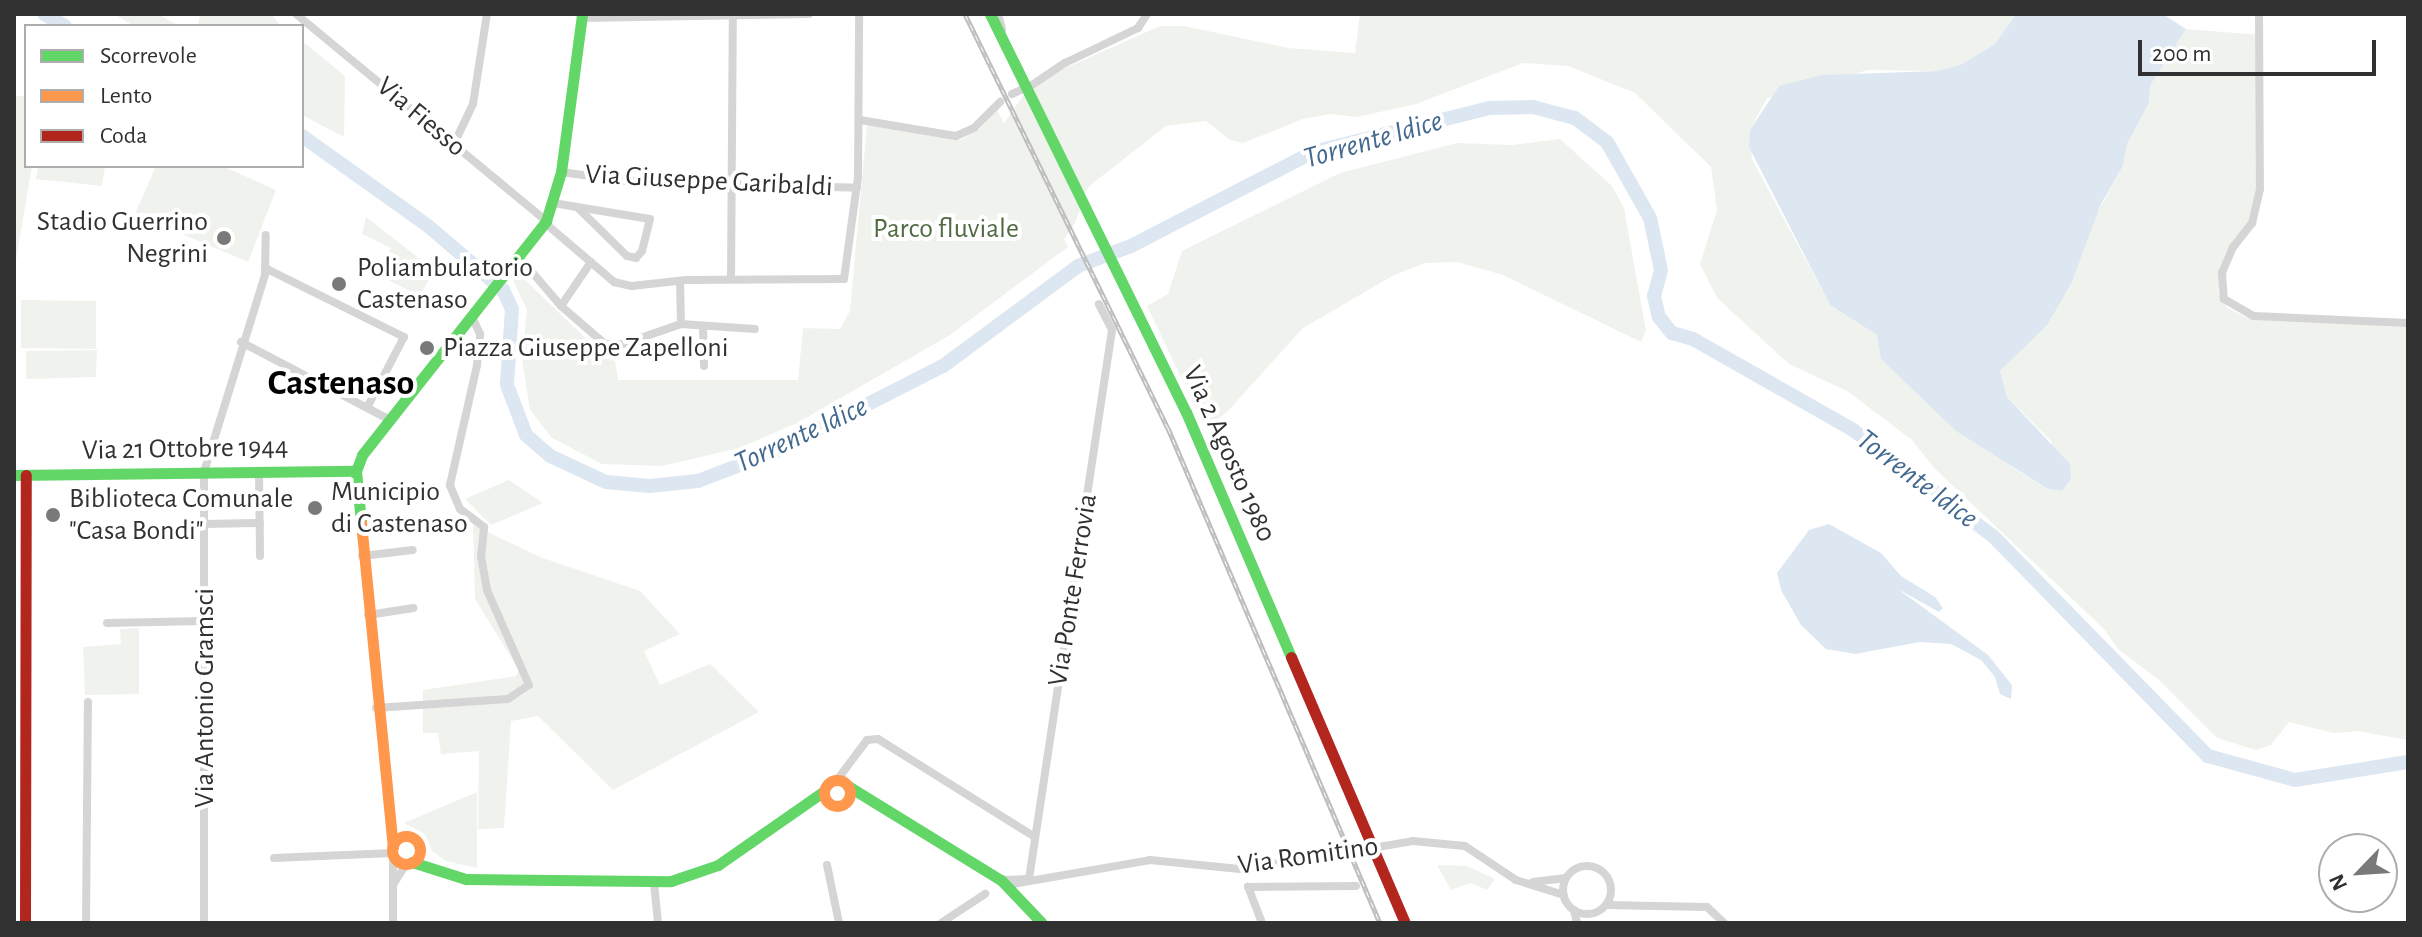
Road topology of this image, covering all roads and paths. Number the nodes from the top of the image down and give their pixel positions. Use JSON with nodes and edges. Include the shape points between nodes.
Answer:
{"nodes":[{"id":1,"x":296,"y":14,"type":"edge"},
{"id":2,"x":487,"y":14,"type":"edge"},
{"id":3,"x":809,"y":14,"type":"edge"},
{"id":4,"x":859,"y":14,"type":"edge"},
{"id":5,"x":990,"y":14,"type":"edge"},
{"id":6,"x":998,"y":14,"type":"edge"},
{"id":7,"x":1147,"y":14,"type":"edge"},
{"id":8,"x":2259,"y":14,"type":"edge"},
{"id":9,"x":733,"y":15,"type":"edge"},
{"id":10,"x":745,"y":15,"type":"edge"},
{"id":11,"x":582,"y":16,"type":"edge"},
{"id":12,"x":1009,"y":53,"type":"junction"},
{"id":13,"x":1032,"y":85,"type":"dead end"},
{"id":14,"x":1000,"y":102,"type":"dead end"},
{"id":15,"x":860,"y":120,"type":"junction"},
{"id":16,"x":454,"y":144,"type":"junction"},
{"id":17,"x":561,"y":172,"type":"junction"},
{"id":18,"x":732,"y":184,"type":"junction"},
{"id":19,"x":857,"y":188,"type":"junction"},
{"id":20,"x":553,"y":203,"type":"junction"},
{"id":21,"x":578,"y":208,"type":"junction"},
{"id":22,"x":545,"y":222,"type":"junction"},
{"id":23,"x":266,"y":235,"type":"dead end"},
{"id":24,"x":519,"y":259,"type":"junction"},
{"id":25,"x":591,"y":262,"type":"junction"},
{"id":26,"x":266,"y":272,"type":"junction"},
{"id":27,"x":731,"y":279,"type":"junction"},
{"id":28,"x":680,"y":281,"type":"junction"},
{"id":29,"x":1099,"y":304,"type":"dead end"},
{"id":30,"x":561,"y":306,"type":"junction"},
{"id":31,"x":469,"y":320,"type":"junction"},
{"id":32,"x":2408,"y":323,"type":"edge"},
{"id":33,"x":681,"y":324,"type":"junction"},
{"id":34,"x":703,"y":326,"type":"junction"},
{"id":35,"x":755,"y":329,"type":"dead end"},
{"id":36,"x":241,"y":342,"type":"junction"},
{"id":37,"x":704,"y":366,"type":"dead end"},
{"id":38,"x":368,"y":406,"type":"junction"},
{"id":39,"x":390,"y":420,"type":"junction"},
{"id":40,"x":356,"y":471,"type":"junction"},
{"id":41,"x":204,"y":472,"type":"junction"},
{"id":42,"x":259,"y":472,"type":"junction"},
{"id":43,"x":20,"y":475,"type":"edge"},
{"id":44,"x":260,"y":523,"type":"junction"},
{"id":45,"x":204,"y":524,"type":"junction"},
{"id":46,"x":413,"y":550,"type":"dead end"},
{"id":47,"x":260,"y":556,"type":"dead end"},
{"id":48,"x":361,"y":556,"type":"junction"},
{"id":49,"x":413,"y":608,"type":"dead end"},
{"id":50,"x":367,"y":615,"type":"junction"},
{"id":51,"x":205,"y":621,"type":"junction"},
{"id":52,"x":107,"y":623,"type":"dead end"},
{"id":53,"x":88,"y":702,"type":"dead end"},
{"id":54,"x":376,"y":708,"type":"junction"},
{"id":55,"x":842,"y":783,"type":"junction"},
{"id":56,"x":824,"y":791,"type":"junction"},
{"id":57,"x":386,"y":800,"type":"junction"},
{"id":58,"x":838,"y":804,"type":"junction"},
{"id":59,"x":884,"y":809,"type":"junction"},
{"id":60,"x":799,"y":812,"type":"junction"},
{"id":61,"x":1033,"y":836,"type":"junction"},
{"id":62,"x":411,"y":837,"type":"junction"},
{"id":63,"x":420,"y":846,"type":"junction"},
{"id":64,"x":393,"y":850,"type":"junction"},
{"id":65,"x":274,"y":858,"type":"dead end"},
{"id":66,"x":409,"y":863,"type":"junction"},
{"id":67,"x":827,"y":865,"type":"dead end"},
{"id":68,"x":450,"y":874,"type":"junction"},
{"id":69,"x":1566,"y":878,"type":"junction"},
{"id":70,"x":1029,"y":879,"type":"junction"},
{"id":71,"x":654,"y":883,"type":"junction"},
{"id":72,"x":1004,"y":883,"type":"junction"},
{"id":73,"x":1529,"y":883,"type":"junction"},
{"id":74,"x":1356,"y":886,"type":"dead end"},
{"id":75,"x":1611,"y":891,"type":"junction"},
{"id":76,"x":985,"y":894,"type":"dead end"},
{"id":77,"x":1564,"y":895,"type":"junction"},
{"id":78,"x":392,"y":896,"type":"junction"},
{"id":79,"x":1024,"y":902,"type":"junction"},
{"id":80,"x":1626,"y":903,"type":"junction"},
{"id":81,"x":1606,"y":905,"type":"junction"},
{"id":82,"x":1574,"y":910,"type":"junction"},
{"id":83,"x":1588,"y":914,"type":"junction"},
{"id":84,"x":25,"y":923,"type":"edge"},
{"id":85,"x":86,"y":923,"type":"edge"},
{"id":86,"x":204,"y":923,"type":"edge"},
{"id":87,"x":393,"y":923,"type":"edge"},
{"id":88,"x":658,"y":923,"type":"edge"},
{"id":89,"x":839,"y":923,"type":"edge"},
{"id":90,"x":941,"y":923,"type":"edge"},
{"id":91,"x":1042,"y":923,"type":"edge"},
{"id":92,"x":1262,"y":923,"type":"edge"},
{"id":93,"x":1405,"y":923,"type":"edge"},
{"id":94,"x":1579,"y":923,"type":"edge"},
{"id":95,"x":1724,"y":923,"type":"edge"}],
"edges":[{"from":1,"to":16,"type":"street","name":"Via Fiesso"},
{"from":2,"to":16,"type":"street","via":[[473,104]]},
{"from":3,"to":10,"type":"street"},
{"from":4,"to":15,"type":"street"},
{"from":5,"to":12,"type":"street","name":"Via 2 Agosto 1980"},
{"from":6,"to":12,"type":"street"},
{"from":7,"to":13,"type":"street","via":[[1138,28]]},
{"from":8,"to":32,"type":"street","via":[[2260,189],[2252,223],[2222,273],[2224,299],[2254,316]]},
{"from":9,"to":10,"type":"street"},
{"from":9,"to":11,"type":"street"},
{"from":9,"to":18,"type":"street"},
{"from":11,"to":17,"type":"street"},
{"from":12,"to":93,"type":"street","name":"Via 2 Agosto 1980","via":[[1203,449]]},
{"from":14,"to":15,"type":"street","via":[[974,128],[956,136]]},
{"from":15,"to":19,"type":"street"},
{"from":16,"to":22,"type":"street","name":"Via Fiesso"},
{"from":17,"to":18,"type":"street","name":"Via Giuseppe Garibaldi","via":[[626,181]]},
{"from":17,"to":20,"type":"street"},
{"from":18,"to":19,"type":"street","name":"Via Giuseppe Garibaldi"},
{"from":18,"to":27,"type":"street"},
{"from":19,"to":27,"type":"street","via":[[844,279]]},
{"from":20,"to":21,"type":"street"},
{"from":20,"to":22,"type":"street"},
{"from":21,"to":21,"type":"street","via":[[627,256],[636,258],[642,251],[650,219]]},
{"from":22,"to":24,"type":"street"},
{"from":22,"to":25,"type":"street","name":"Via Fiesso"},
{"from":23,"to":26,"type":"street","name":"Via Antonio Gramsci","via":[[261,245]]},
{"from":24,"to":30,"type":"street"},
{"from":24,"to":31,"type":"street"},
{"from":25,"to":28,"type":"street","name":"Via Fiesso","via":[[614,282],[632,286]]},
{"from":25,"to":30,"type":"street"},
{"from":26,"to":36,"type":"street","name":"Via Antonio Gramsci"},
{"from":26,"to":38,"type":"street","via":[[404,337]]},
{"from":27,"to":28,"type":"street"},
{"from":28,"to":33,"type":"street"},
{"from":29,"to":61,"type":"street","name":"Via Ponte Ferrovia","via":[[1112,330]]},
{"from":30,"to":33,"type":"street","via":[[598,340],[611,345]]},
{"from":31,"to":39,"type":"street"},
{"from":31,"to":54,"type":"street","via":[[480,334],[467,425],[451,468],[455,501],[484,527],[481,557],[487,590],[529,685],[508,699]]},
{"from":33,"to":34,"type":"street"},
{"from":34,"to":35,"type":"street"},
{"from":34,"to":37,"type":"street"},
{"from":36,"to":38,"type":"street"},
{"from":36,"to":41,"type":"street","name":"Via Antonio Gramsci"},
{"from":38,"to":39,"type":"street"},
{"from":39,"to":40,"type":"street"},
{"from":40,"to":42,"type":"street","name":"Via 21 Ottobre 1944"},
{"from":40,"to":48,"type":"street"},
{"from":41,"to":42,"type":"street","name":"Via 21 Ottobre 1944"},
{"from":41,"to":43,"type":"street","name":"Via 21 Ottobre 1944"},
{"from":41,"to":45,"type":"street","name":"Via Antonio Gramsci"},
{"from":42,"to":44,"type":"street"},
{"from":43,"to":84,"type":"street"},
{"from":44,"to":45,"type":"street"},
{"from":44,"to":47,"type":"street"},
{"from":45,"to":51,"type":"street","name":"Via Antonio Gramsci"},
{"from":46,"to":48,"type":"street"},
{"from":48,"to":50,"type":"street"},
{"from":49,"to":50,"type":"street"},
{"from":50,"to":54,"type":"street"},
{"from":51,"to":52,"type":"street"},
{"from":51,"to":86,"type":"street","name":"Via Antonio Gramsci"},
{"from":53,"to":85,"type":"street"},
{"from":54,"to":57,"type":"street"},
{"from":55,"to":56,"type":"street"},
{"from":55,"to":58,"type":"street"},
{"from":55,"to":59,"type":"street"},
{"from":55,"to":61,"type":"street","via":[[867,740],[878,739]]},
{"from":56,"to":58,"type":"street"},
{"from":56,"to":60,"type":"street"},
{"from":57,"to":62,"type":"street","via":[[397,824]]},
{"from":57,"to":64,"type":"street"},
{"from":58,"to":59,"type":"street"},
{"from":58,"to":60,"type":"street"},
{"from":59,"to":72,"type":"street"},
{"from":60,"to":71,"type":"street","via":[[718,865]]},
{"from":61,"to":70,"type":"street","name":"Via Ponte Ferrovia"},
{"from":62,"to":63,"type":"street"},
{"from":62,"to":64,"type":"street","via":[[399,838]]},
{"from":63,"to":66,"type":"street"},
{"from":63,"to":68,"type":"street"},
{"from":64,"to":65,"type":"street"},
{"from":64,"to":66,"type":"street"},
{"from":64,"to":78,"type":"street"},
{"from":66,"to":68,"type":"street"},
{"from":66,"to":78,"type":"street"},
{"from":67,"to":89,"type":"street"},
{"from":68,"to":71,"type":"street","via":[[466,879]]},
{"from":69,"to":73,"type":"street"},
{"from":69,"to":75,"type":"street","via":[[1583,866],[1596,868],[1607,877]]},
{"from":69,"to":77,"type":"street"},
{"from":70,"to":72,"type":"street","name":"Via Romitino"},
{"from":70,"to":73,"type":"street","name":"Via Romitino","bridge":true,"via":[[1150,860],[1240,869],[1413,841],[1465,846]]},
{"from":70,"to":79,"type":"street","via":[[1022,890]]},
{"from":71,"to":88,"type":"street"},
{"from":72,"to":79,"type":"street"},
{"from":73,"to":77,"type":"street","name":"Via Romitino"},
{"from":74,"to":92,"type":"street","name":"Via Romitino","via":[[1248,887]]},
{"from":75,"to":80,"type":"street"},
{"from":75,"to":81,"type":"street"},
{"from":76,"to":90,"type":"street"},
{"from":77,"to":82,"type":"street"},
{"from":78,"to":87,"type":"street"},
{"from":79,"to":91,"type":"street"},
{"from":80,"to":81,"type":"street"},
{"from":80,"to":95,"type":"street","via":[[1707,907]]},
{"from":81,"to":83,"type":"street"},
{"from":82,"to":83,"type":"street"},
{"from":82,"to":94,"type":"street"},
{"from":83,"to":94,"type":"street"}]}
